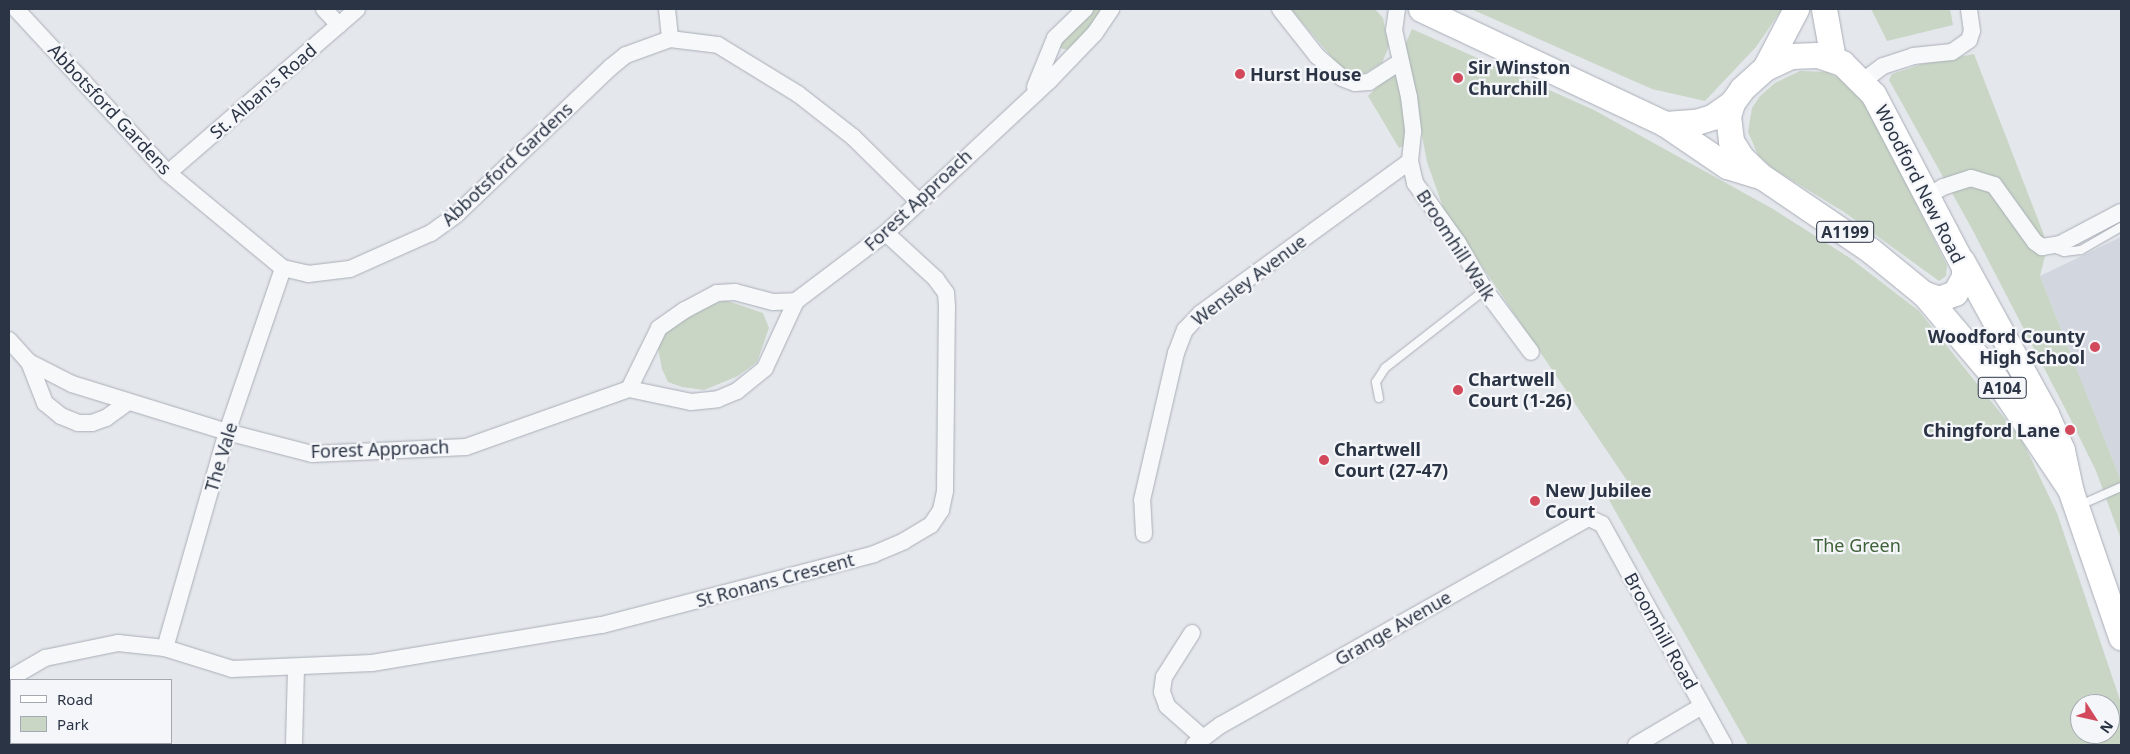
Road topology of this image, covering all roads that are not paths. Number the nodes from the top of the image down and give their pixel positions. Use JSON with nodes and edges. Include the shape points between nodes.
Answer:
{"nodes":[{"id":1,"x":16,"y":9,"type":"edge"},
{"id":2,"x":324,"y":9,"type":"edge"},
{"id":3,"x":357,"y":9,"type":"edge"},
{"id":4,"x":667,"y":9,"type":"edge"},
{"id":5,"x":1084,"y":9,"type":"edge"},
{"id":6,"x":1111,"y":9,"type":"edge"},
{"id":7,"x":1280,"y":9,"type":"edge"},
{"id":8,"x":1397,"y":9,"type":"edge"},
{"id":9,"x":1421,"y":9,"type":"edge"},
{"id":10,"x":1796,"y":9,"type":"edge"},
{"id":11,"x":1824,"y":9,"type":"edge"},
{"id":12,"x":1969,"y":9,"type":"edge"},
{"id":13,"x":339,"y":25,"type":"junction"},
{"id":14,"x":670,"y":40,"type":"junction"},
{"id":15,"x":1833,"y":59,"type":"junction"},
{"id":16,"x":1400,"y":62,"type":"junction"},
{"id":17,"x":1764,"y":68,"type":"junction"},
{"id":18,"x":1863,"y":81,"type":"junction"},
{"id":19,"x":1033,"y":92,"type":"junction"},
{"id":20,"x":1732,"y":103,"type":"junction"},
{"id":21,"x":1665,"y":124,"type":"junction"},
{"id":22,"x":1410,"y":161,"type":"junction"},
{"id":23,"x":168,"y":173,"type":"junction"},
{"id":24,"x":1760,"y":176,"type":"junction"},
{"id":25,"x":1928,"y":196,"type":"junction"},
{"id":26,"x":919,"y":202,"type":"junction"},
{"id":27,"x":2121,"y":212,"type":"edge"},
{"id":28,"x":2121,"y":227,"type":"edge"},
{"id":29,"x":886,"y":233,"type":"junction"},
{"id":30,"x":2049,"y":246,"type":"junction"},
{"id":31,"x":1961,"y":259,"type":"junction"},
{"id":32,"x":283,"y":268,"type":"junction"},
{"id":33,"x":1485,"y":290,"type":"junction"},
{"id":34,"x":1924,"y":294,"type":"junction"},
{"id":35,"x":796,"y":301,"type":"junction"},
{"id":36,"x":9,"y":340,"type":"edge"},
{"id":37,"x":1531,"y":352,"type":"dead end"},
{"id":38,"x":29,"y":362,"type":"junction"},
{"id":39,"x":629,"y":389,"type":"junction"},
{"id":40,"x":1379,"y":398,"type":"dead end"},
{"id":41,"x":127,"y":403,"type":"junction"},
{"id":42,"x":227,"y":432,"type":"junction"},
{"id":43,"x":2121,"y":487,"type":"edge"},
{"id":44,"x":2073,"y":498,"type":"junction"},
{"id":45,"x":1595,"y":520,"type":"joint"},
{"id":46,"x":1144,"y":534,"type":"dead end"},
{"id":47,"x":1192,"y":633,"type":"dead end"},
{"id":48,"x":2121,"y":637,"type":"edge"},
{"id":49,"x":165,"y":648,"type":"junction"},
{"id":50,"x":296,"y":667,"type":"junction"},
{"id":51,"x":9,"y":679,"type":"edge"},
{"id":52,"x":1702,"y":706,"type":"junction"},
{"id":53,"x":1198,"y":741,"type":"edge"},
{"id":54,"x":294,"y":745,"type":"edge"},
{"id":55,"x":1636,"y":745,"type":"edge"},
{"id":56,"x":1724,"y":745,"type":"edge"}],
"edges":[{"from":1,"to":23,"type":"street","name":"Abbotsford Gardens"},
{"from":2,"to":13,"type":"street"},
{"from":3,"to":13,"type":"street","name":"St. Alban's Road"},
{"from":4,"to":14,"type":"street"},
{"from":5,"to":19,"type":"street","name":"Forest Approach","via":[[1055,38]]},
{"from":6,"to":19,"type":"street","name":"Forest Approach","via":[[1095,33]]},
{"from":7,"to":16,"type":"street","via":[[1317,56],[1354,84],[1369,82]]},
{"from":8,"to":16,"type":"street","name":"Broomhill Walk","via":[[1394,30]]},
{"from":9,"to":21,"type":"main road","number":"A1199"},
{"from":10,"to":17,"type":"main road","name":"Woodford New Road","number":"A104"},
{"from":11,"to":15,"type":"main road"},
{"from":12,"to":18,"type":"street","via":[[1972,31],[1969,40],[1952,52],[1913,56],[1883,66]]},
{"from":13,"to":23,"type":"street","name":"St. Alban's Road"},
{"from":14,"to":26,"type":"street","name":"Abbotsford Gardens","via":[[718,46],[798,94],[853,137]]},
{"from":14,"to":32,"type":"street","name":"Abbotsford Gardens","via":[[626,55],[611,67],[457,214],[431,234],[350,269],[308,274]]},
{"from":15,"to":17,"type":"main road","name":"Woodford New Road","number":"A104","via":[[1804,54]]},
{"from":15,"to":18,"type":"main road","name":"Woodford New Road","number":"A104"},
{"from":16,"to":22,"type":"street","name":"Broomhill Walk","via":[[1413,132]]},
{"from":17,"to":20,"type":"main road","name":"Woodford New Road","number":"A104"},
{"from":18,"to":25,"type":"main road","name":"Woodford New Road","number":"A104","via":[[1882,108]]},
{"from":19,"to":26,"type":"street","name":"Forest Approach"},
{"from":20,"to":21,"type":"main road","number":"A1199","via":[[1712,117],[1696,122]]},
{"from":20,"to":24,"type":"main road","via":[[1728,116],[1731,141],[1750,168]]},
{"from":21,"to":24,"type":"main road","number":"A1199","via":[[1728,166]]},
{"from":22,"to":33,"type":"street","name":"Broomhill Walk","via":[[1416,183],[1458,243]]},
{"from":22,"to":46,"type":"street","name":"Wensley Avenue","via":[[1201,313],[1185,330],[1176,353],[1142,500]]},
{"from":23,"to":32,"type":"street","name":"Abbotsford Gardens"},
{"from":24,"to":34,"type":"main road","number":"A1199","via":[[1870,250]]},
{"from":25,"to":30,"type":"street","via":[[1943,187],[1971,178],[1994,185],[2034,242],[2042,248]]},
{"from":25,"to":31,"type":"main road","name":"Woodford New Road","number":"A104"},
{"from":26,"to":29,"type":"street","name":"Forest Approach"},
{"from":27,"to":30,"type":"street","via":[[2060,244]]},
{"from":28,"to":30,"type":"lane","via":[[2081,250],[2064,252]]},
{"from":29,"to":35,"type":"street","name":"Forest Approach"},
{"from":29,"to":50,"type":"street","name":"St Ronans Crescent","via":[[936,279],[946,293],[945,491],[941,510],[931,525],[874,554],[602,625],[372,664]]},
{"from":31,"to":34,"type":"main road","name":"Woodford New Road","number":"A104","via":[[1964,277],[1955,293],[1939,299]]},
{"from":31,"to":44,"type":"main road","number":"A104","via":[[2046,414],[2062,450]]},
{"from":32,"to":42,"type":"street","name":"The Vale"},
{"from":33,"to":37,"type":"street","name":"Broomhill Walk"},
{"from":33,"to":40,"type":"lane","via":[[1385,368],[1376,382]]},
{"from":34,"to":44,"type":"main road","number":"A104","via":[[1996,379]]},
{"from":35,"to":39,"type":"street","via":[[773,302],[735,292],[717,293],[659,328]]},
{"from":35,"to":39,"type":"street","name":"Forest Approach","via":[[768,363],[737,391],[718,399],[691,402]]},
{"from":36,"to":38,"type":"street","name":"Forest Approach"},
{"from":38,"to":41,"type":"street","name":"Forest Approach","via":[[72,384]]},
{"from":38,"to":41,"type":"street","name":"Forest Approach","via":[[45,403],[69,419],[92,423],[106,418]]},
{"from":39,"to":42,"type":"street","name":"Forest Approach","via":[[466,447],[312,454]]},
{"from":41,"to":42,"type":"street","name":"Forest Approach"},
{"from":42,"to":49,"type":"street","name":"The Vale"},
{"from":43,"to":44,"type":"lane"},
{"from":44,"to":48,"type":"main road","number":"A104"},
{"from":45,"to":52,"type":"street","name":"Broomhill Road","via":[[1602,524]]},
{"from":45,"to":53,"type":"street","name":"Grange Avenue","via":[[1585,519]]},
{"from":47,"to":53,"type":"street","via":[[1164,677],[1162,692],[1167,706]]},
{"from":49,"to":50,"type":"street","name":"St Ronans Crescent","via":[[232,669]]},
{"from":49,"to":51,"type":"street","name":"St Ronans Crescent","via":[[118,643],[73,650],[45,658]]},
{"from":50,"to":54,"type":"street"},
{"from":52,"to":55,"type":"street"},
{"from":52,"to":56,"type":"street","name":"Broomhill Road"}]}
